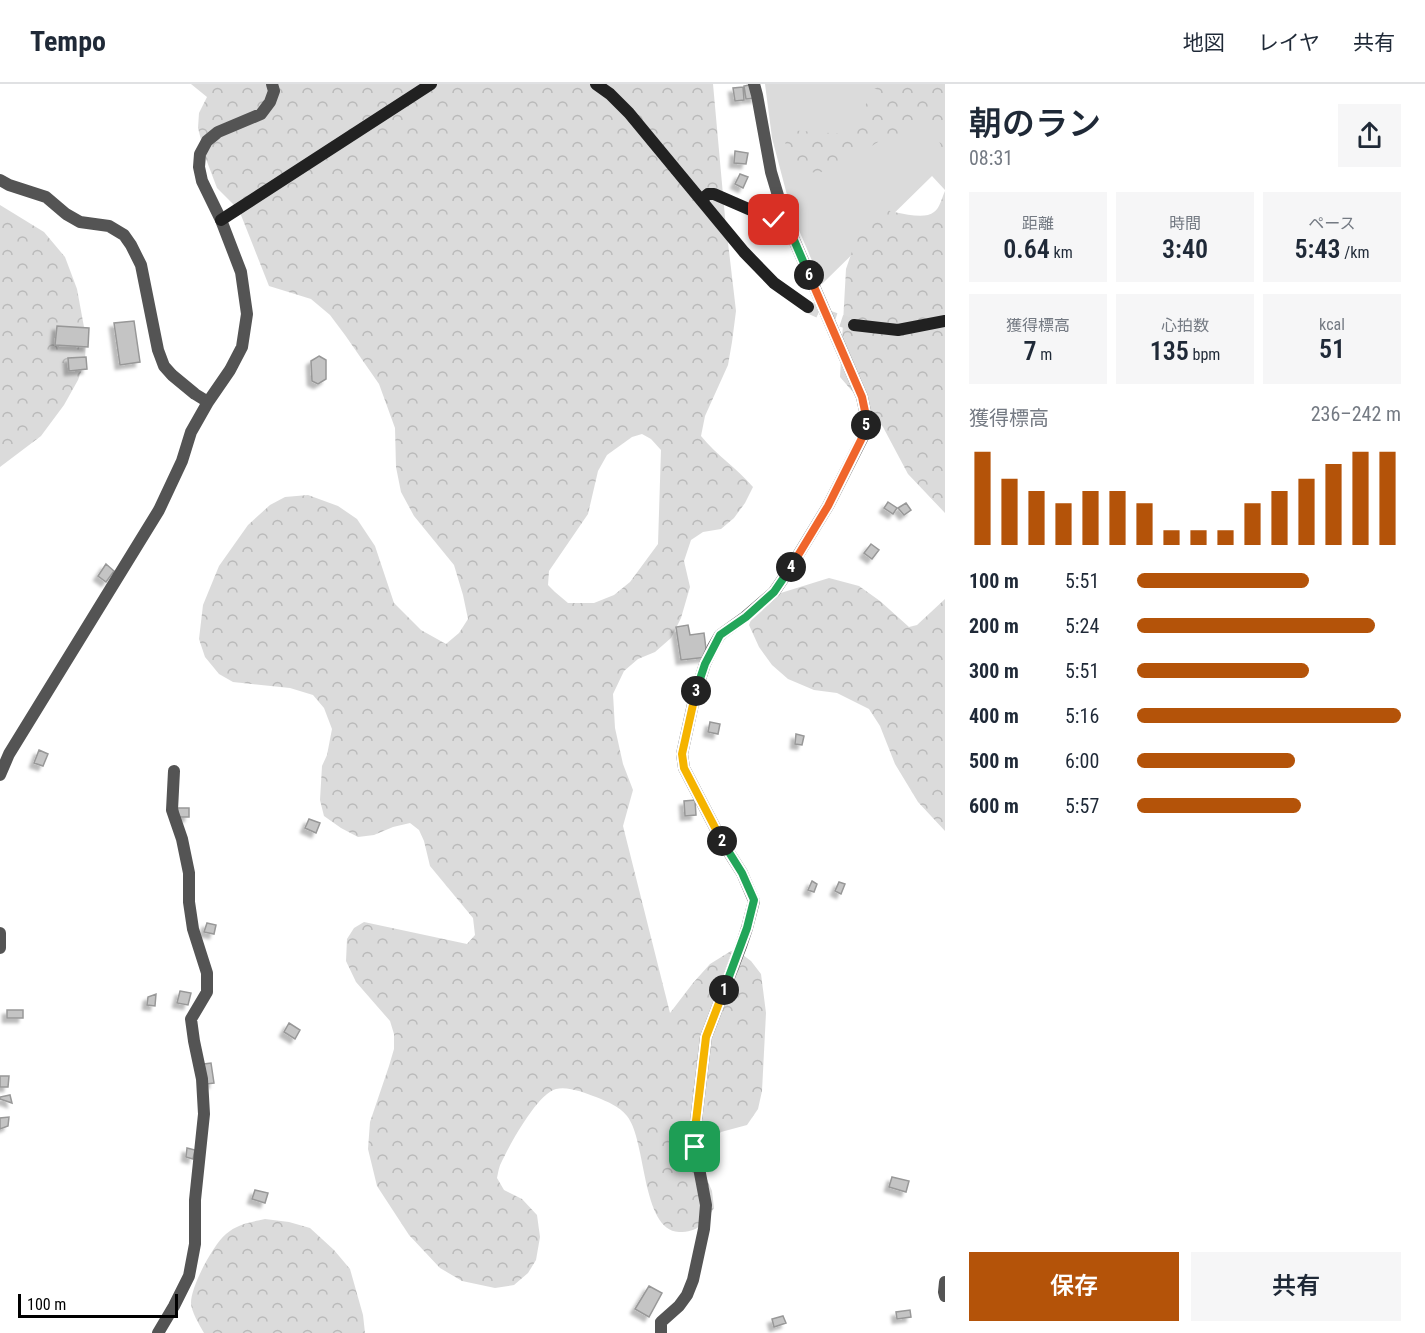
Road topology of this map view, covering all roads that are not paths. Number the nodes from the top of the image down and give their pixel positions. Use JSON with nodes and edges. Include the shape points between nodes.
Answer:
{"nodes":[{"id":1,"x":272,"y":84,"type":"edge"},
{"id":2,"x":431,"y":84,"type":"edge"},
{"id":3,"x":597,"y":84,"type":"edge"},
{"id":4,"x":754,"y":84,"type":"edge"},
{"id":5,"x":0,"y":180,"type":"edge"},
{"id":6,"x":701,"y":200,"type":"junction"},
{"id":7,"x":785,"y":219,"type":"junction"},
{"id":8,"x":221,"y":220,"type":"junction"},
{"id":9,"x":808,"y":307,"type":"tunnel mouth"},
{"id":10,"x":945,"y":321,"type":"edge"},
{"id":11,"x":854,"y":325,"type":"tunnel mouth"},
{"id":12,"x":208,"y":402,"type":"junction"},
{"id":13,"x":174,"y":771,"type":"dead end"},
{"id":14,"x":0,"y":775,"type":"edge"},
{"id":15,"x":0,"y":933,"type":"edge"},
{"id":16,"x":0,"y":948,"type":"edge"},
{"id":17,"x":945,"y":1282,"type":"edge"},
{"id":18,"x":945,"y":1296,"type":"edge"},
{"id":19,"x":158,"y":1333,"type":"edge"},
{"id":20,"x":661,"y":1333,"type":"edge"}],
"edges":[{"from":1,"to":8,"type":"street","via":[[270,102],[261,114],[218,132],[200,154],[202,181]]},
{"from":2,"to":8,"type":"street"},
{"from":3,"to":6,"type":"street","via":[[629,112]]},
{"from":4,"to":7,"type":"street","via":[[771,172]]},
{"from":5,"to":12,"type":"street","via":[[46,197],[80,222],[109,226],[124,235],[141,265],[164,366]]},
{"from":6,"to":7,"type":"street","via":[[714,194],[774,220]]},
{"from":6,"to":9,"type":"street","via":[[774,283]]},
{"from":7,"to":20,"type":"street","via":[[862,397],[866,430],[828,506],[774,592],[720,635],[705,664],[685,736],[684,768],[754,900],[706,1037],[695,1147],[706,1205],[704,1229],[687,1295],[661,1322]]},
{"from":8,"to":12,"type":"street","via":[[241,272],[247,314],[242,347]]},
{"from":10,"to":11,"type":"street","via":[[898,330]]},
{"from":12,"to":14,"type":"street","via":[[191,432],[159,510],[9,754]]},
{"from":13,"to":19,"type":"street","via":[[172,810],[182,839],[194,929],[207,973],[207,992],[191,1019],[204,1114],[195,1200],[195,1244],[189,1276]]},
{"from":15,"to":16,"type":"street"},
{"from":17,"to":18,"type":"street"}]}
